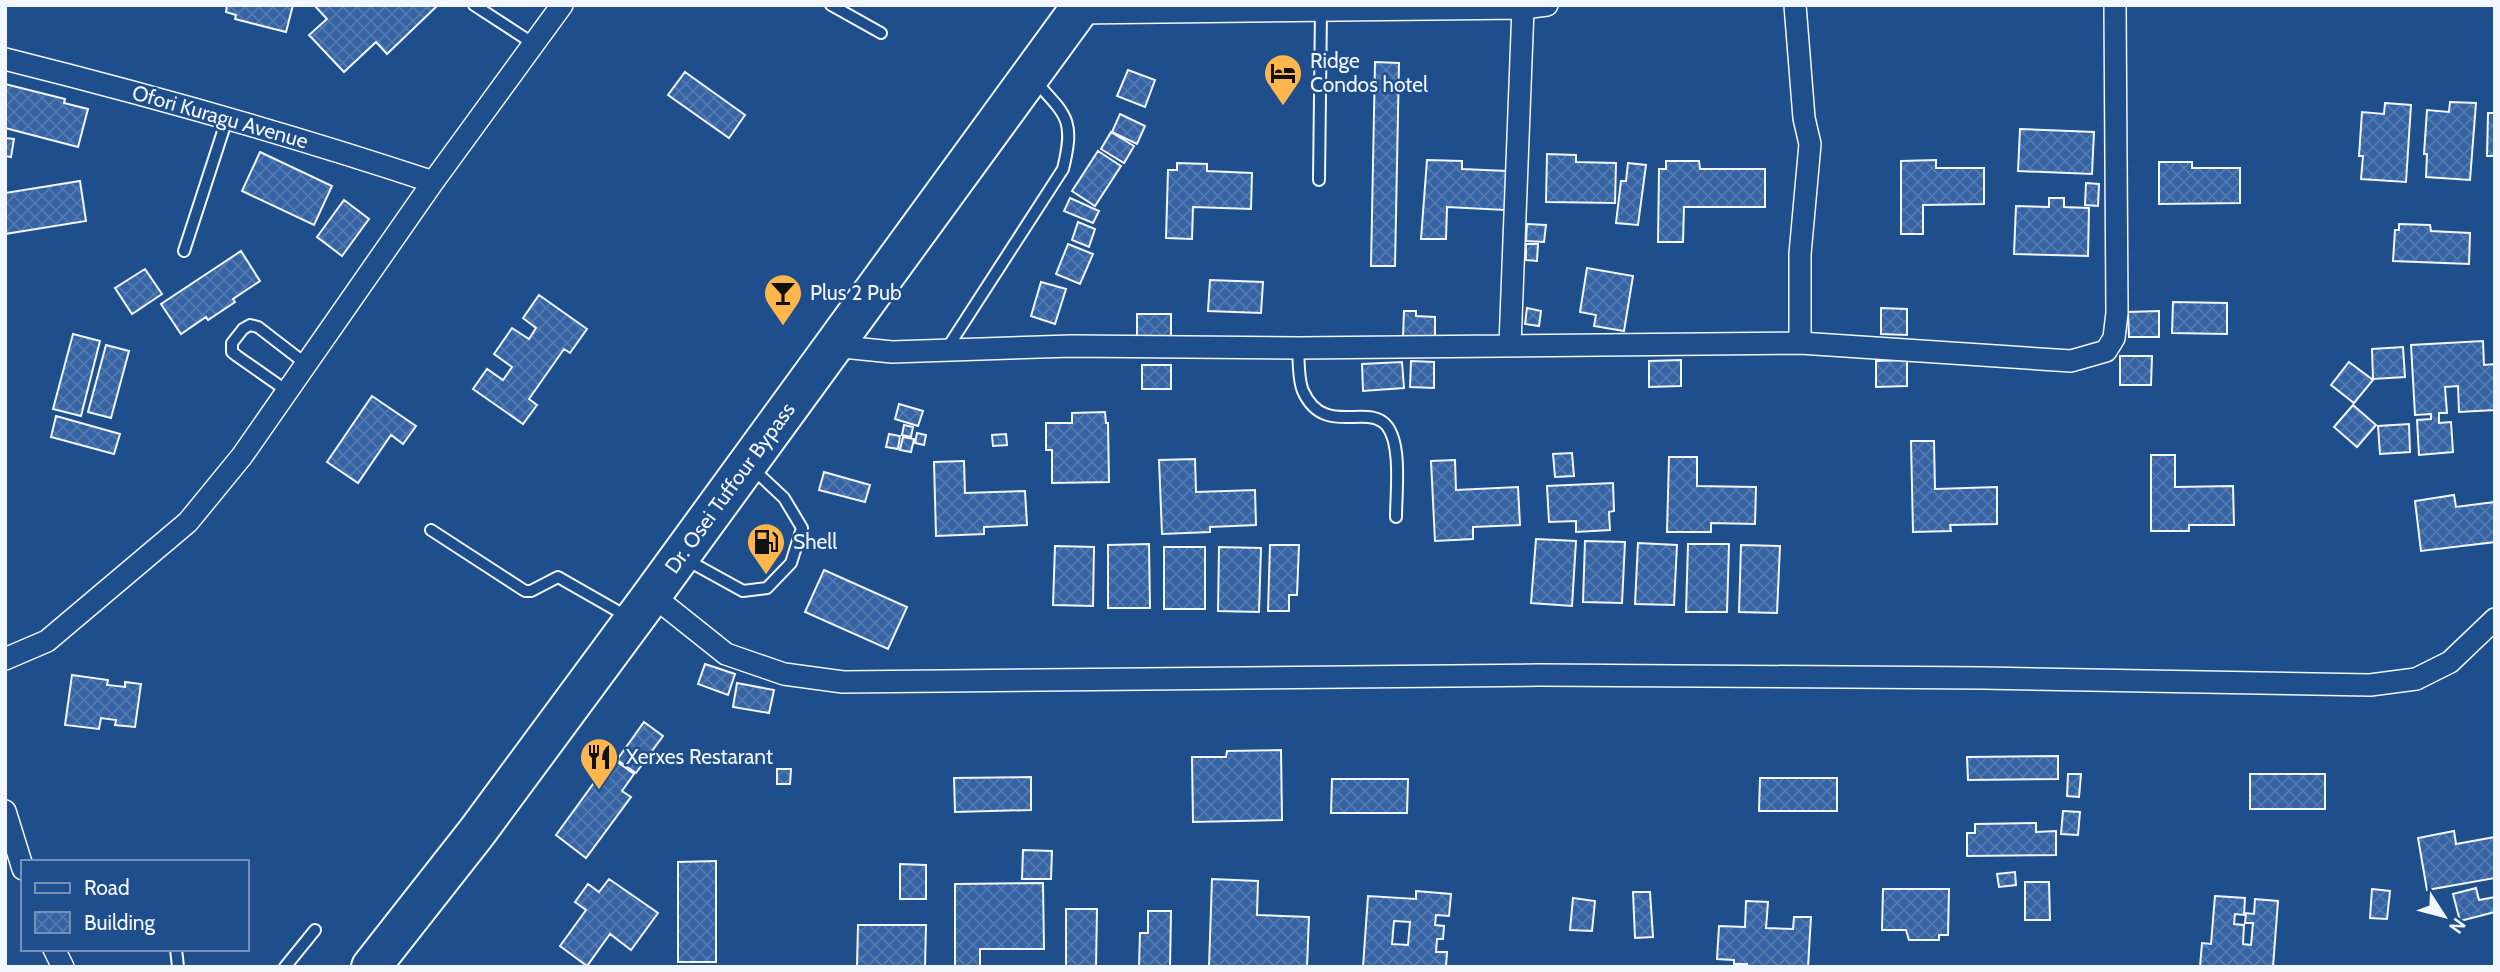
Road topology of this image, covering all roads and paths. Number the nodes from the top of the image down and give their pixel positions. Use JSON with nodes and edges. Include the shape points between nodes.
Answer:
{"nodes":[{"id":1,"x":474,"y":5,"type":"edge"},
{"id":2,"x":562,"y":5,"type":"edge"},
{"id":3,"x":831,"y":5,"type":"edge"},
{"id":4,"x":1547,"y":5,"type":"edge"},
{"id":5,"x":1795,"y":5,"type":"edge"},
{"id":6,"x":2115,"y":5,"type":"edge"},
{"id":7,"x":1523,"y":8,"type":"junction"},
{"id":8,"x":1079,"y":9,"type":"edge"},
{"id":9,"x":1321,"y":10,"type":"junction"},
{"id":10,"x":881,"y":33,"type":"dead end"},
{"id":11,"x":534,"y":44,"type":"junction"},
{"id":12,"x":5,"y":59,"type":"edge"},
{"id":13,"x":1030,"y":76,"type":"junction"},
{"id":14,"x":227,"y":119,"type":"junction"},
{"id":15,"x":1320,"y":180,"type":"dead end"},
{"id":16,"x":433,"y":182,"type":"junction"},
{"id":17,"x":184,"y":251,"type":"dead end"},
{"id":18,"x":1800,"y":343,"type":"junction"},
{"id":19,"x":1510,"y":345,"type":"junction"},
{"id":20,"x":833,"y":346,"type":"junction"},
{"id":21,"x":1298,"y":348,"type":"junction"},
{"id":22,"x":946,"y":350,"type":"junction"},
{"id":23,"x":306,"y":364,"type":"junction"},
{"id":24,"x":288,"y":391,"type":"junction"},
{"id":25,"x":748,"y":464,"type":"junction"},
{"id":26,"x":1396,"y":517,"type":"dead end"},
{"id":27,"x":431,"y":530,"type":"dead end"},
{"id":28,"x":680,"y":556,"type":"junction"},
{"id":29,"x":643,"y":608,"type":"junction"},
{"id":30,"x":2495,"y":620,"type":"edge"},
{"id":31,"x":5,"y":659,"type":"edge"},
{"id":32,"x":5,"y":811,"type":"edge"},
{"id":33,"x":21,"y":863,"type":"edge"},
{"id":34,"x":315,"y":930,"type":"dead end"},
{"id":35,"x":55,"y":951,"type":"edge"},
{"id":36,"x":63,"y":967,"type":"edge"},
{"id":37,"x":285,"y":967,"type":"edge"},
{"id":38,"x":371,"y":967,"type":"edge"}],
"edges":[{"from":1,"to":11,"type":"lane"},
{"from":2,"to":11,"type":"street"},
{"from":3,"to":10,"type":"lane"},
{"from":4,"to":7,"type":"street"},
{"from":5,"to":18,"type":"street","via":[[1810,144],[1800,254]]},
{"from":6,"to":18,"type":"street","via":[[2117,313],[2114,338],[2106,351],[2071,361]]},
{"from":7,"to":9,"type":"street"},
{"from":7,"to":19,"type":"street"},
{"from":8,"to":9,"type":"street"},
{"from":8,"to":13,"type":"highway","name":"Dr. Osei Tuffour Bypass"},
{"from":9,"to":15,"type":"lane"},
{"from":11,"to":16,"type":"street"},
{"from":12,"to":14,"type":"street","name":"Ofori Kuragu Avenue"},
{"from":13,"to":20,"type":"highway","name":"Dr. Osei Tuffour Bypass"},
{"from":13,"to":22,"type":"lane","via":[[1064,112],[1070,140],[1063,169]]},
{"from":14,"to":16,"type":"street","name":"Ofori Kuragu Avenue"},
{"from":14,"to":17,"type":"lane"},
{"from":16,"to":23,"type":"street"},
{"from":18,"to":19,"type":"street"},
{"from":19,"to":21,"type":"street"},
{"from":20,"to":22,"type":"street","via":[[891,352]]},
{"from":20,"to":25,"type":"highway","name":"Dr. Osei Tuffour Bypass"},
{"from":21,"to":22,"type":"street"},
{"from":21,"to":26,"type":"lane","via":[[1302,389],[1314,409],[1337,419],[1370,417],[1386,425],[1396,444]]},
{"from":23,"to":24,"type":"street"},
{"from":23,"to":24,"type":"lane","via":[[258,327],[243,329],[232,343],[232,352]]},
{"from":24,"to":31,"type":"street","via":[[188,522],[47,641]]},
{"from":25,"to":28,"type":"highway","name":"Dr. Osei Tuffour Bypass"},
{"from":25,"to":28,"type":"lane","via":[[784,498],[802,528],[790,563],[766,588],[743,591]]},
{"from":27,"to":29,"type":"lane","via":[[524,591],[558,577]]},
{"from":28,"to":29,"type":"highway","name":"Dr. Osei Tuffour Bypass"},
{"from":29,"to":30,"type":"street","via":[[726,654],[784,674],[843,682],[1553,675],[2370,685],[2416,679],[2450,662]]},
{"from":29,"to":38,"type":"highway","name":"Dr. Osei Tuffour Bypass"},
{"from":32,"to":33,"type":"street"},
{"from":34,"to":37,"type":"lane"},
{"from":35,"to":36,"type":"street"}]}
